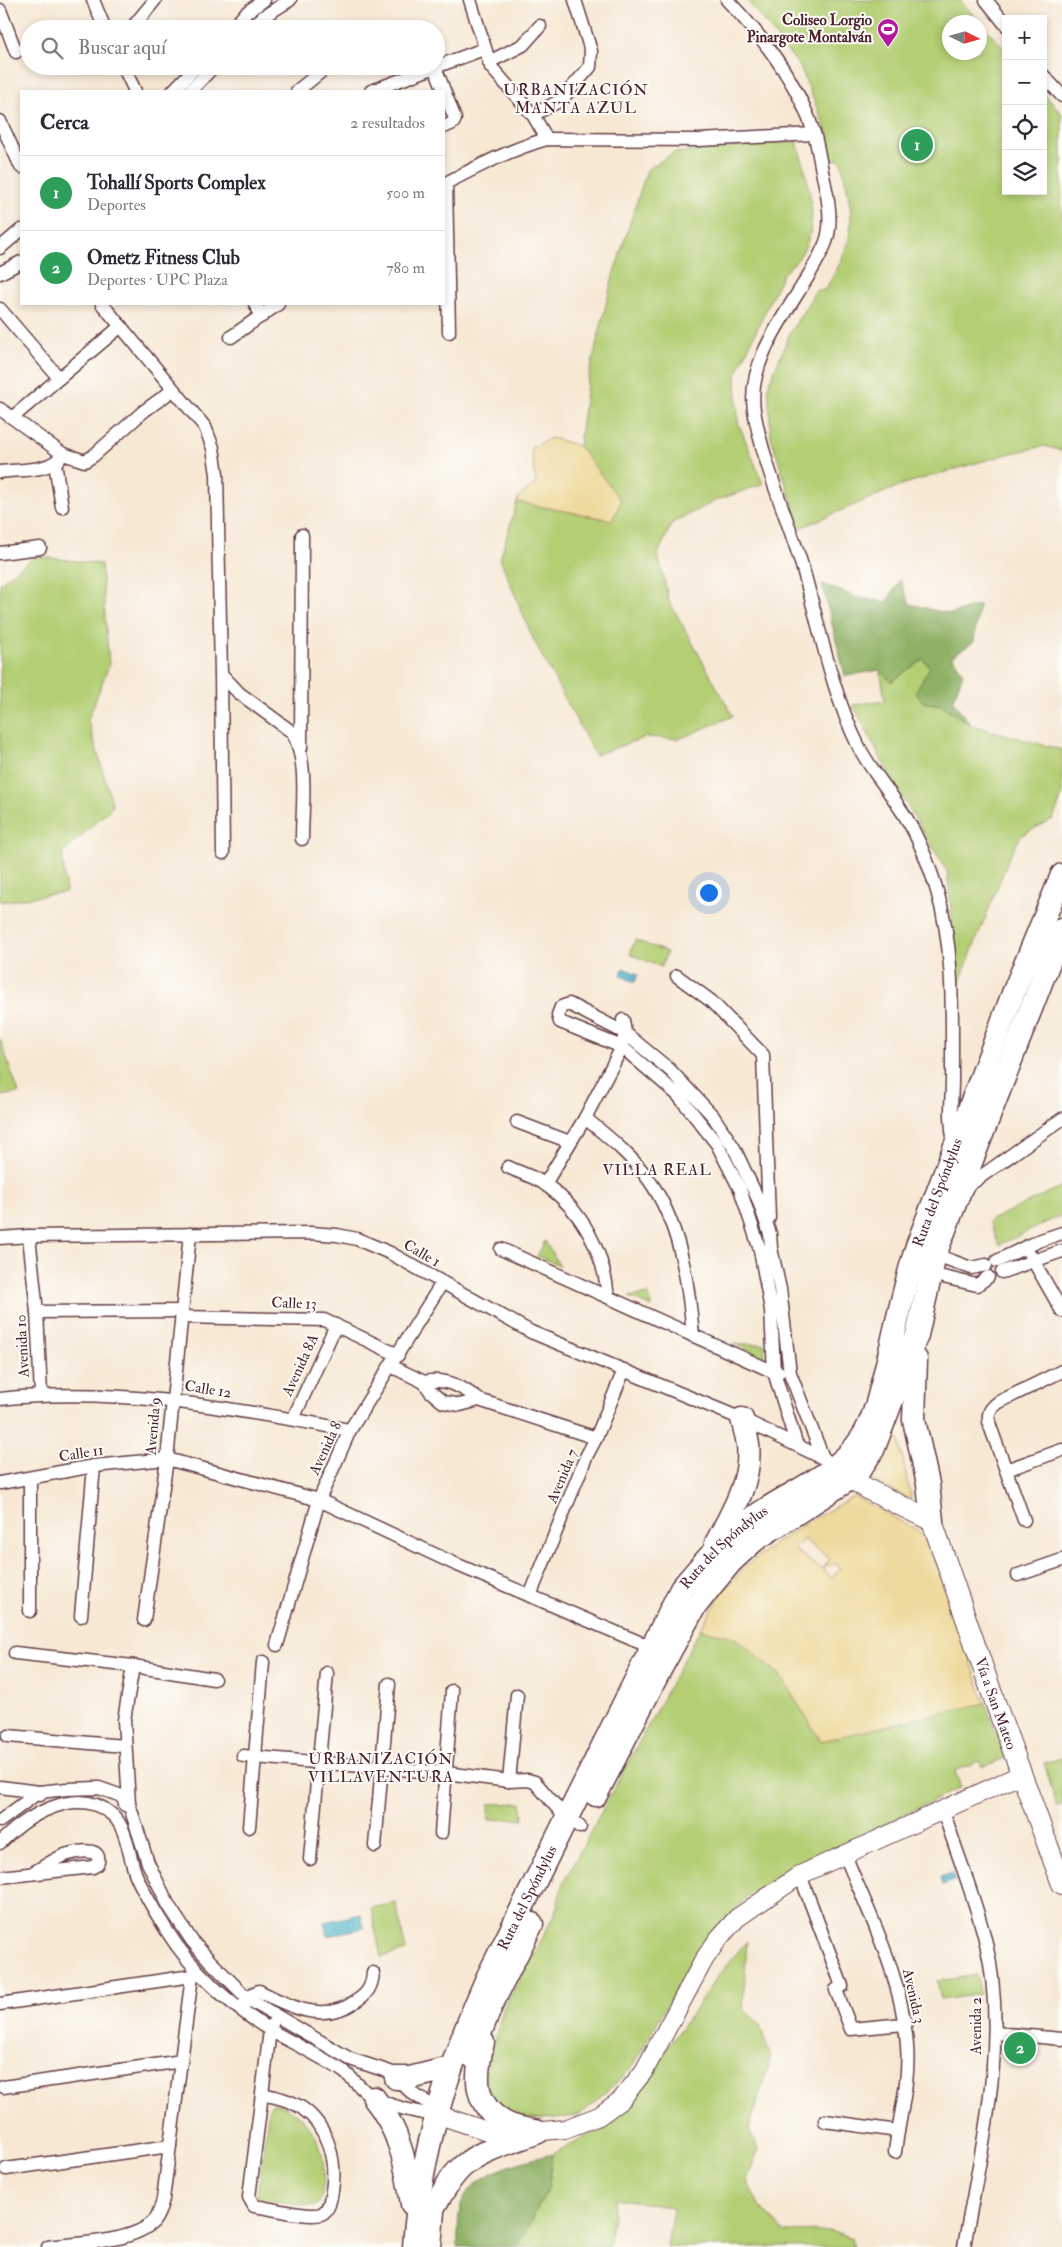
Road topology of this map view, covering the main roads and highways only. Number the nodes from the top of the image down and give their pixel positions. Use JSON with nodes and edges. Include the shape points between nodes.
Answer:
{"nodes":[{"id":1,"x":1062,"y":875,"type":"edge"},
{"id":2,"x":1054,"y":940,"type":"edge"},
{"id":3,"x":965,"y":1147,"type":"junction"},
{"id":4,"x":923,"y":1261,"type":"junction"},
{"id":5,"x":917,"y":1335,"type":"junction"},
{"id":6,"x":742,"y":1419,"type":"road end"},
{"id":7,"x":836,"y":1468,"type":"junction"},
{"id":8,"x":932,"y":1522,"type":"junction"},
{"id":9,"x":712,"y":1551,"type":"junction"},
{"id":10,"x":572,"y":1826,"type":"junction"},
{"id":11,"x":1062,"y":1884,"type":"edge"},
{"id":12,"x":491,"y":2006,"type":"junction"},
{"id":13,"x":450,"y":2068,"type":"junction"},
{"id":14,"x":393,"y":2075,"type":"road end"},
{"id":15,"x":374,"y":2098,"type":"road end"},
{"id":16,"x":443,"y":2117,"type":"junction"},
{"id":17,"x":433,"y":2208,"type":"junction"},
{"id":18,"x":420,"y":2242,"type":"edge"}],
"edges":[{"from":1,"to":2,"type":"highway","name":"Ruta del Spóndylus"},
{"from":2,"to":3,"type":"highway","name":"Ruta del Spóndylus"},
{"from":3,"to":4,"type":"highway","name":"Ruta del Spóndylus"},
{"from":3,"to":4,"type":"highway","name":"Ruta del Spóndylus","via":[[958,1193]]},
{"from":4,"to":5,"type":"highway","name":"Ruta del Spóndylus"},
{"from":4,"to":7,"type":"highway","name":"Ruta del Spóndylus","via":[[868,1426],[862,1439]]},
{"from":5,"to":7,"type":"highway","name":"Ruta del Spóndylus","via":[[873,1450],[856,1475]]},
{"from":5,"to":8,"type":"highway","via":[[914,1420],[928,1484]]},
{"from":6,"to":9,"type":"highway","via":[[748,1445],[746,1473],[734,1507]]},
{"from":7,"to":8,"type":"main road"},
{"from":7,"to":9,"type":"highway","name":"Ruta del Spóndylus","via":[[754,1517]]},
{"from":7,"to":10,"type":"highway","name":"Ruta del Spóndylus","via":[[788,1517],[731,1562],[694,1608]]},
{"from":8,"to":11,"type":"main road","name":"Vía a San Mateo"},
{"from":9,"to":10,"type":"highway","name":"Ruta del Spóndylus","via":[[681,1589],[650,1648]]},
{"from":10,"to":12,"type":"highway","name":"Ruta del Spóndylus"},
{"from":10,"to":13,"type":"highway","name":"Ruta del Spóndylus","via":[[488,1976]]},
{"from":12,"to":16,"type":"highway","name":"Ruta del Spóndylus"},
{"from":12,"to":17,"type":"highway","via":[[477,2066],[477,2087],[486,2105],[505,2123],[538,2132],[463,2166]]},
{"from":13,"to":14,"type":"highway","via":[[416,2077]]},
{"from":13,"to":16,"type":"highway","name":"Ruta del Spóndylus"},
{"from":15,"to":18,"type":"highway","via":[[393,2124],[402,2152]]},
{"from":16,"to":17,"type":"highway","name":"Ruta del Spóndylus"},
{"from":16,"to":18,"type":"highway","name":"Ruta del Spóndylus","via":[[426,2156]]},
{"from":17,"to":18,"type":"highway","name":"Ruta del Spóndylus"}]}
